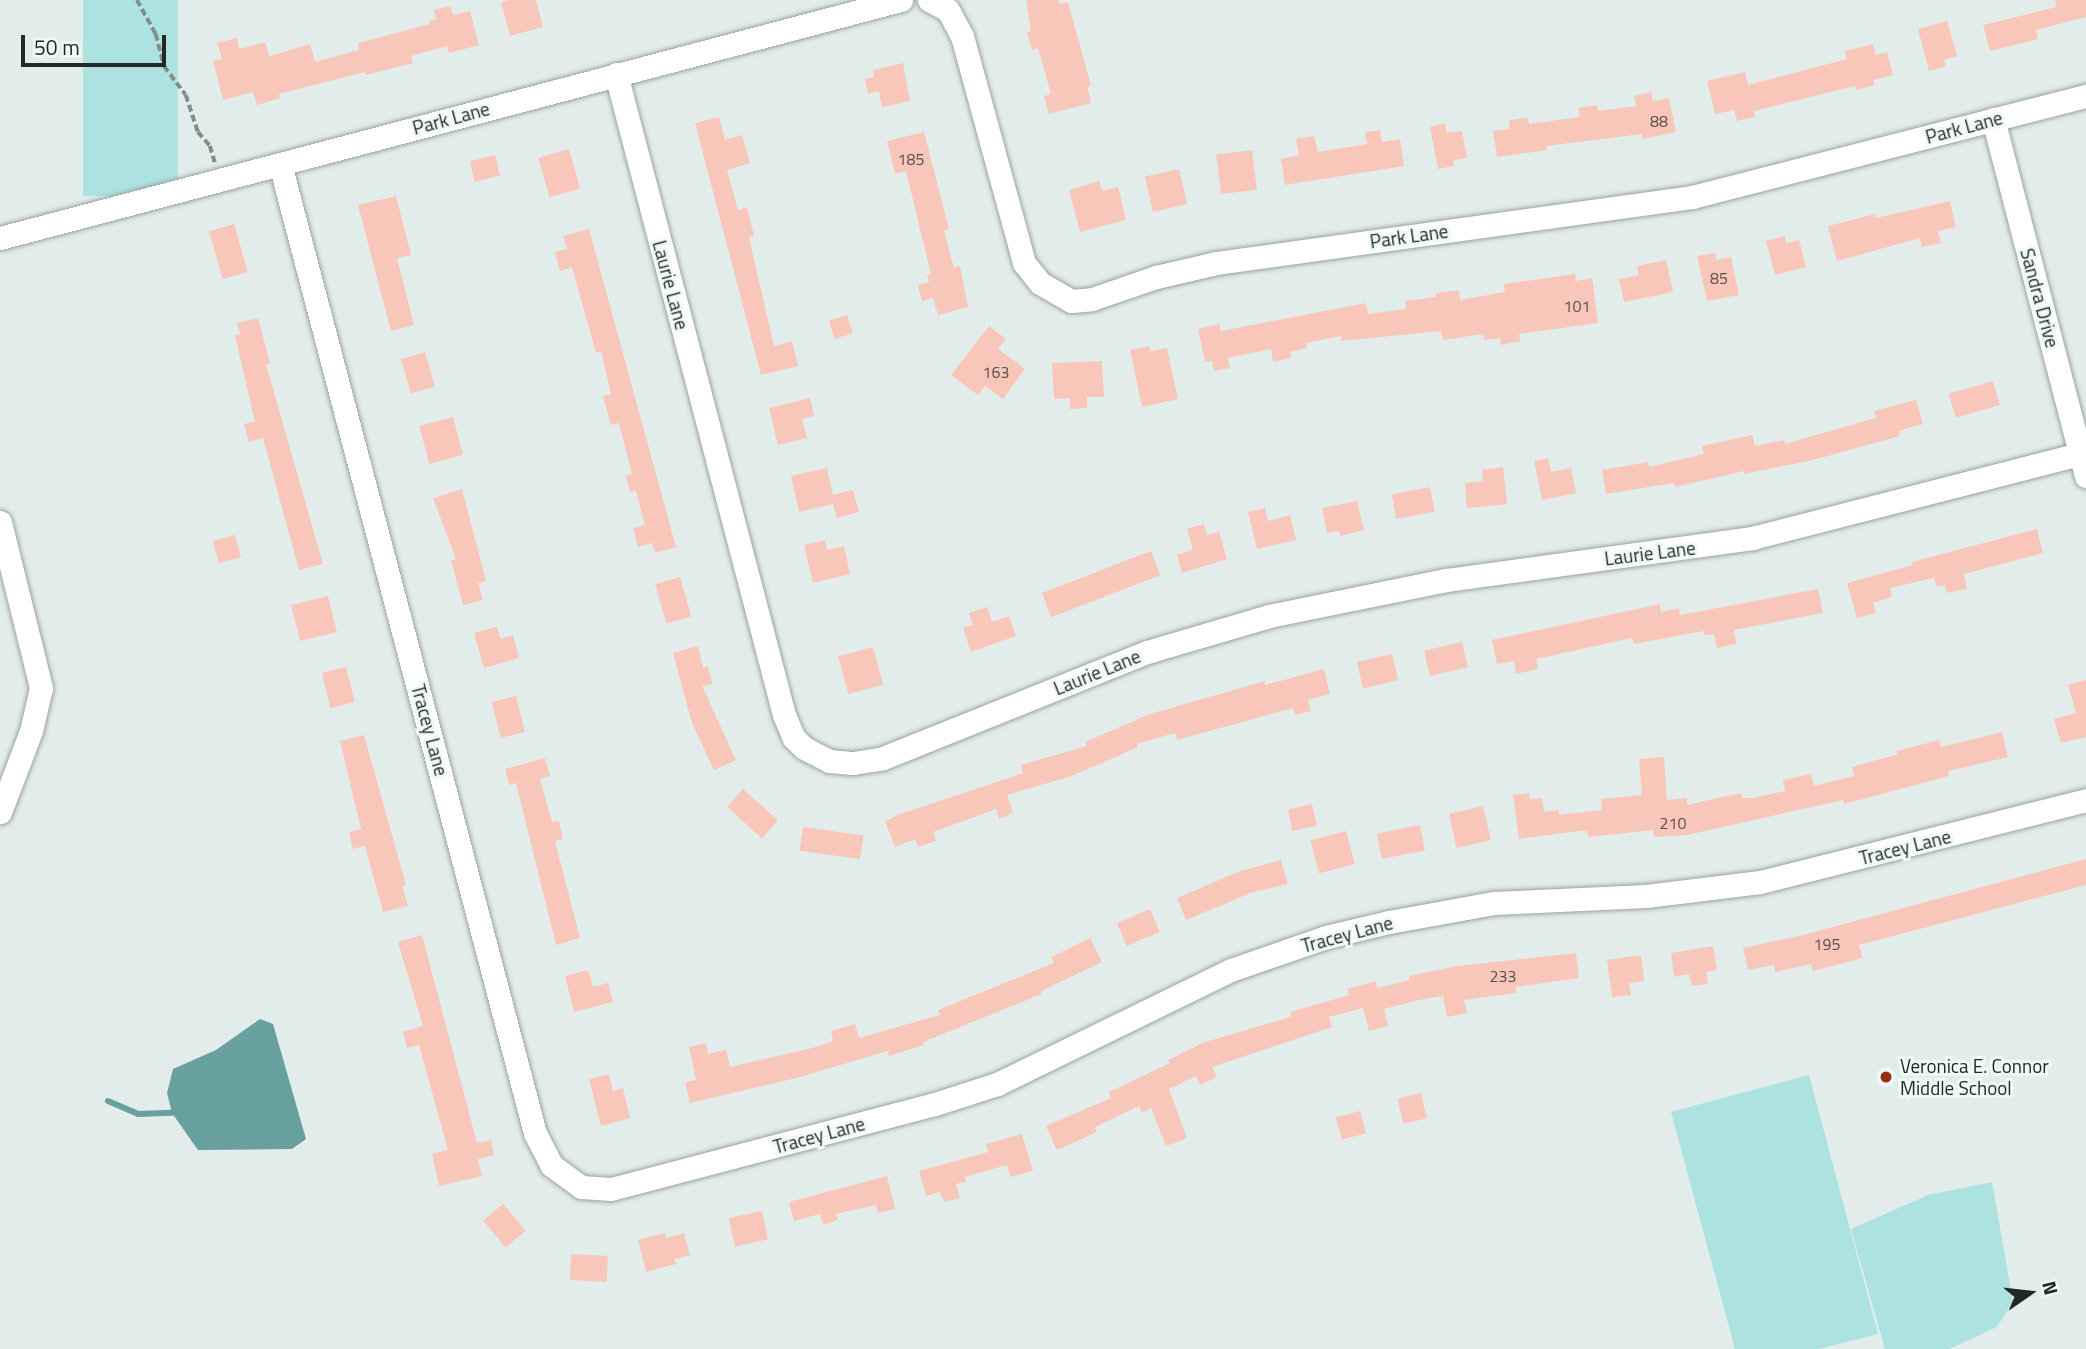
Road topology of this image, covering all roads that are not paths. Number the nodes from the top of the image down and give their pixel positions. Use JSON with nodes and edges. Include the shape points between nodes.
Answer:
{"nodes":[{"id":1,"x":901,"y":0,"type":"edge"},
{"id":2,"x":929,"y":0,"type":"edge"},
{"id":3,"x":616,"y":74,"type":"junction"},
{"id":4,"x":2086,"y":96,"type":"edge"},
{"id":5,"x":1993,"y":119,"type":"junction"},
{"id":6,"x":280,"y":164,"type":"junction"},
{"id":7,"x":0,"y":238,"type":"edge"},
{"id":8,"x":2084,"y":461,"type":"edge"},
{"id":9,"x":0,"y":522,"type":"edge"},
{"id":10,"x":10,"y":754,"type":"edge"},
{"id":11,"x":2086,"y":800,"type":"edge"},
{"id":12,"x":0,"y":811,"type":"edge"}],
"edges":[{"from":1,"to":3,"type":"street","name":"Park Lane"},
{"from":2,"to":5,"type":"street","name":"Park Lane","via":[[948,10],[959,27],[1024,263],[1040,283],[1071,301],[1216,263],[1692,197]]},
{"from":3,"to":6,"type":"street","name":"Park Lane"},
{"from":3,"to":8,"type":"street","name":"Laurie Lane","via":[[784,715],[794,738],[829,761],[883,758],[1147,652],[1269,616],[1446,580],[1752,538]]},
{"from":4,"to":5,"type":"street","name":"Park Lane"},
{"from":5,"to":8,"type":"street","name":"Sandra Drive"},
{"from":6,"to":7,"type":"street","name":"Park Lane"},
{"from":6,"to":11,"type":"street","name":"Tracey Lane","via":[[535,1133],[551,1166],[581,1187],[611,1189],[997,1084],[1231,970],[1326,937],[1494,903],[1673,894],[1760,882]]},
{"from":9,"to":10,"type":"street","via":[[41,688],[31,731]]},
{"from":10,"to":12,"type":"street"}]}
